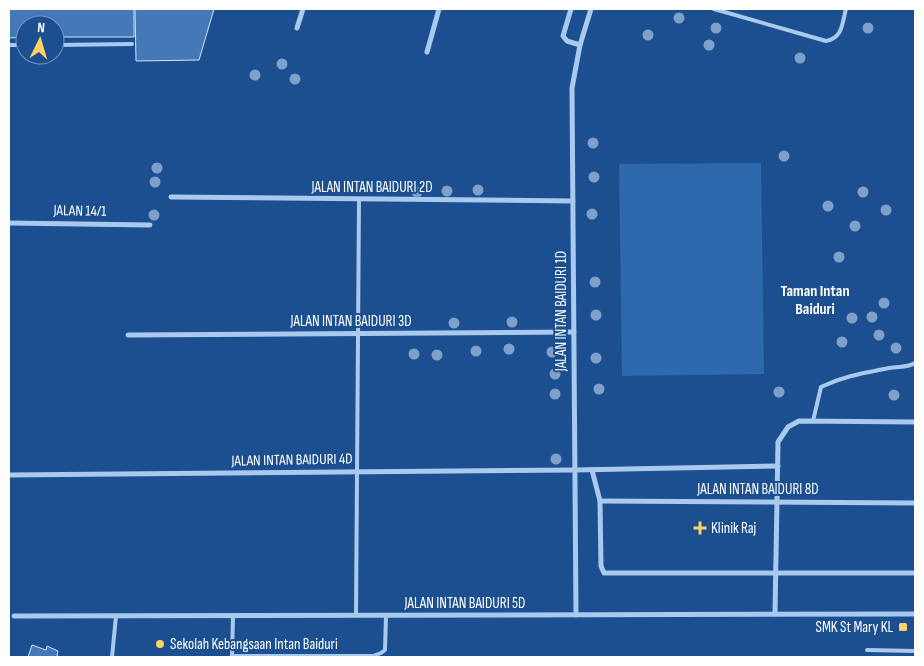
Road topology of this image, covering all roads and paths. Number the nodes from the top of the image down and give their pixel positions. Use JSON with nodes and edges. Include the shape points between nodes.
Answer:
{"nodes":[{"id":1,"x":303,"y":9,"type":"edge"},
{"id":2,"x":439,"y":9,"type":"edge"},
{"id":3,"x":571,"y":9,"type":"edge"},
{"id":4,"x":591,"y":9,"type":"edge"},
{"id":5,"x":714,"y":9,"type":"edge"},
{"id":6,"x":846,"y":9,"type":"edge"},
{"id":7,"x":297,"y":28,"type":"dead end"},
{"id":8,"x":132,"y":44,"type":"dead end"},
{"id":9,"x":65,"y":45,"type":"edge"},
{"id":10,"x":580,"y":45,"type":"junction"},
{"id":11,"x":427,"y":52,"type":"dead end"},
{"id":12,"x":171,"y":197,"type":"dead end"},
{"id":13,"x":360,"y":199,"type":"junction"},
{"id":14,"x":573,"y":201,"type":"junction"},
{"id":15,"x":9,"y":222,"type":"edge"},
{"id":16,"x":150,"y":225,"type":"dead end"},
{"id":17,"x":574,"y":332,"type":"junction"},
{"id":18,"x":358,"y":333,"type":"junction"},
{"id":19,"x":128,"y":335,"type":"dead end"},
{"id":20,"x":915,"y":362,"type":"edge"},
{"id":21,"x":813,"y":421,"type":"junction"},
{"id":22,"x":915,"y":422,"type":"edge"},
{"id":23,"x":778,"y":466,"type":"junction"},
{"id":24,"x":575,"y":470,"type":"junction"},
{"id":25,"x":592,"y":470,"type":"junction"},
{"id":26,"x":357,"y":472,"type":"junction"},
{"id":27,"x":9,"y":475,"type":"edge"},
{"id":28,"x":600,"y":501,"type":"junction"},
{"id":29,"x":777,"y":502,"type":"junction"},
{"id":30,"x":915,"y":503,"type":"edge"},
{"id":31,"x":776,"y":573,"type":"junction"},
{"id":32,"x":915,"y":573,"type":"edge"},
{"id":33,"x":775,"y":614,"type":"junction"},
{"id":34,"x":915,"y":614,"type":"edge"},
{"id":35,"x":356,"y":615,"type":"junction"},
{"id":36,"x":386,"y":615,"type":"junction"},
{"id":37,"x":576,"y":615,"type":"junction"},
{"id":38,"x":14,"y":616,"type":"dead end"},
{"id":39,"x":116,"y":616,"type":"junction"},
{"id":40,"x":232,"y":616,"type":"junction"},
{"id":41,"x":867,"y":650,"type":"dead end"},
{"id":42,"x":915,"y":651,"type":"edge"},
{"id":43,"x":112,"y":657,"type":"edge"},
{"id":44,"x":232,"y":657,"type":"edge"}],
"edges":[{"from":1,"to":7,"type":"street"},
{"from":2,"to":11,"type":"street"},
{"from":3,"to":10,"type":"street","via":[[563,36],[567,42]]},
{"from":4,"to":10,"type":"street","name":"JALAN INTAN BAIDURI 1D"},
{"from":5,"to":6,"type":"lane","via":[[826,41],[834,40],[839,34]]},
{"from":8,"to":9,"type":"lane"},
{"from":10,"to":14,"type":"street","name":"JALAN INTAN BAIDURI 1D","via":[[572,88]]},
{"from":12,"to":13,"type":"street","name":"JALAN INTAN BAIDURI 2D"},
{"from":13,"to":14,"type":"street","name":"JALAN INTAN BAIDURI 2D"},
{"from":13,"to":18,"type":"lane"},
{"from":14,"to":17,"type":"street","name":"JALAN INTAN BAIDURI 1D"},
{"from":15,"to":16,"type":"street","name":"JALAN 14/1"},
{"from":17,"to":18,"type":"street","name":"JALAN INTAN BAIDURI 3D"},
{"from":17,"to":24,"type":"street","name":"JALAN INTAN BAIDURI 1D"},
{"from":18,"to":19,"type":"street","name":"JALAN INTAN BAIDURI 3D"},
{"from":18,"to":26,"type":"lane"},
{"from":20,"to":21,"type":"lane","via":[[911,366],[840,378],[821,387]]},
{"from":21,"to":22,"type":"street"},
{"from":21,"to":23,"type":"street","via":[[799,421],[788,427],[778,442]]},
{"from":23,"to":25,"type":"street","name":"JALAN INTAN BAIDURI 4D"},
{"from":23,"to":29,"type":"street"},
{"from":24,"to":25,"type":"street","name":"JALAN INTAN BAIDURI 4D"},
{"from":24,"to":26,"type":"street","name":"JALAN INTAN BAIDURI 4D"},
{"from":24,"to":37,"type":"street","name":"JALAN INTAN BAIDURI 1D"},
{"from":25,"to":28,"type":"street"},
{"from":26,"to":27,"type":"street","name":"JALAN INTAN BAIDURI 4D"},
{"from":26,"to":35,"type":"lane"},
{"from":28,"to":29,"type":"street","name":"JALAN INTAN BAIDURI 8D"},
{"from":28,"to":31,"type":"street","via":[[601,566],[604,573]]},
{"from":29,"to":30,"type":"street","name":"JALAN INTAN BAIDURI 8D"},
{"from":29,"to":31,"type":"street"},
{"from":31,"to":32,"type":"street"},
{"from":31,"to":33,"type":"street"},
{"from":33,"to":34,"type":"street","name":"JALAN INTAN BAIDURI 5D"},
{"from":33,"to":37,"type":"street","name":"JALAN INTAN BAIDURI 5D"},
{"from":35,"to":36,"type":"street","name":"JALAN INTAN BAIDURI 5D"},
{"from":35,"to":40,"type":"street","name":"JALAN INTAN BAIDURI 5D"},
{"from":36,"to":37,"type":"street","name":"JALAN INTAN BAIDURI 5D"},
{"from":36,"to":44,"type":"lane","via":[[385,650],[381,654]]},
{"from":38,"to":39,"type":"street","name":"JALAN INTAN BAIDURI 5D"},
{"from":39,"to":40,"type":"street","name":"JALAN INTAN BAIDURI 5D"},
{"from":39,"to":43,"type":"lane"},
{"from":40,"to":44,"type":"lane"},
{"from":41,"to":42,"type":"lane"}]}
